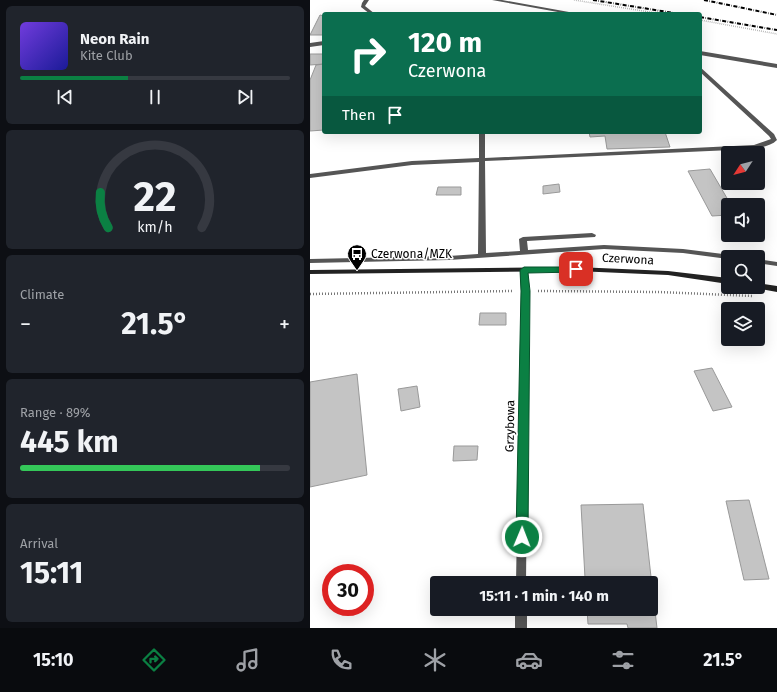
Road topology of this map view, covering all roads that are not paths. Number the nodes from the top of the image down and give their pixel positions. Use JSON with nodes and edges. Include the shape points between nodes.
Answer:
{"nodes":[{"id":1,"x":368,"y":0,"type":"edge"},
{"id":2,"x":494,"y":0,"type":"edge"},
{"id":3,"x":370,"y":12,"type":"edge"},
{"id":4,"x":566,"y":12,"type":"edge"},
{"id":5,"x":322,"y":43,"type":"edge"},
{"id":6,"x":310,"y":45,"type":"edge"},
{"id":7,"x":702,"y":53,"type":"edge"},
{"id":8,"x":777,"y":66,"type":"edge"},
{"id":9,"x":702,"y":72,"type":"edge"},
{"id":10,"x":482,"y":134,"type":"edge"},
{"id":11,"x":776,"y":140,"type":"edge"},
{"id":12,"x":482,"y":160,"type":"junction"},
{"id":13,"x":310,"y":176,"type":"edge"},
{"id":14,"x":592,"y":235,"type":"dead end"},
{"id":15,"x":524,"y":252,"type":"junction"},
{"id":16,"x":482,"y":255,"type":"junction"},
{"id":17,"x":721,"y":256,"type":"edge"},
{"id":18,"x":310,"y":261,"type":"edge"},
{"id":19,"x":765,"y":262,"type":"edge"},
{"id":20,"x":777,"y":264,"type":"edge"},
{"id":21,"x":524,"y":270,"type":"junction"},
{"id":22,"x":310,"y":272,"type":"edge"},
{"id":23,"x":721,"y":280,"type":"edge"},
{"id":24,"x":765,"y":287,"type":"edge"},
{"id":25,"x":777,"y":289,"type":"edge"},
{"id":26,"x":521,"y":576,"type":"edge"},
{"id":27,"x":521,"y":616,"type":"edge"},
{"id":28,"x":521,"y":628,"type":"edge"}],
"edges":[{"from":1,"to":3,"type":"street","via":[[363,6]]},
{"from":2,"to":4,"type":"street"},
{"from":5,"to":6,"type":"street"},
{"from":7,"to":8,"type":"street"},
{"from":9,"to":11,"type":"street"},
{"from":10,"to":12,"type":"street"},
{"from":11,"to":12,"type":"street","via":[[754,147]]},
{"from":12,"to":13,"type":"street","via":[[412,163]]},
{"from":12,"to":16,"type":"street"},
{"from":14,"to":15,"type":"street","via":[[523,239]]},
{"from":15,"to":16,"type":"street"},
{"from":15,"to":17,"type":"street","via":[[604,247],[683,251]]},
{"from":16,"to":18,"type":"street"},
{"from":19,"to":20,"type":"street"},
{"from":21,"to":22,"type":"main road","name":"Czerwona"},
{"from":21,"to":23,"type":"main road","name":"Czerwona","via":[[613,270]]},
{"from":21,"to":26,"type":"street","name":"Grzybowa"},
{"from":24,"to":25,"type":"main road"},
{"from":27,"to":28,"type":"street"}]}
